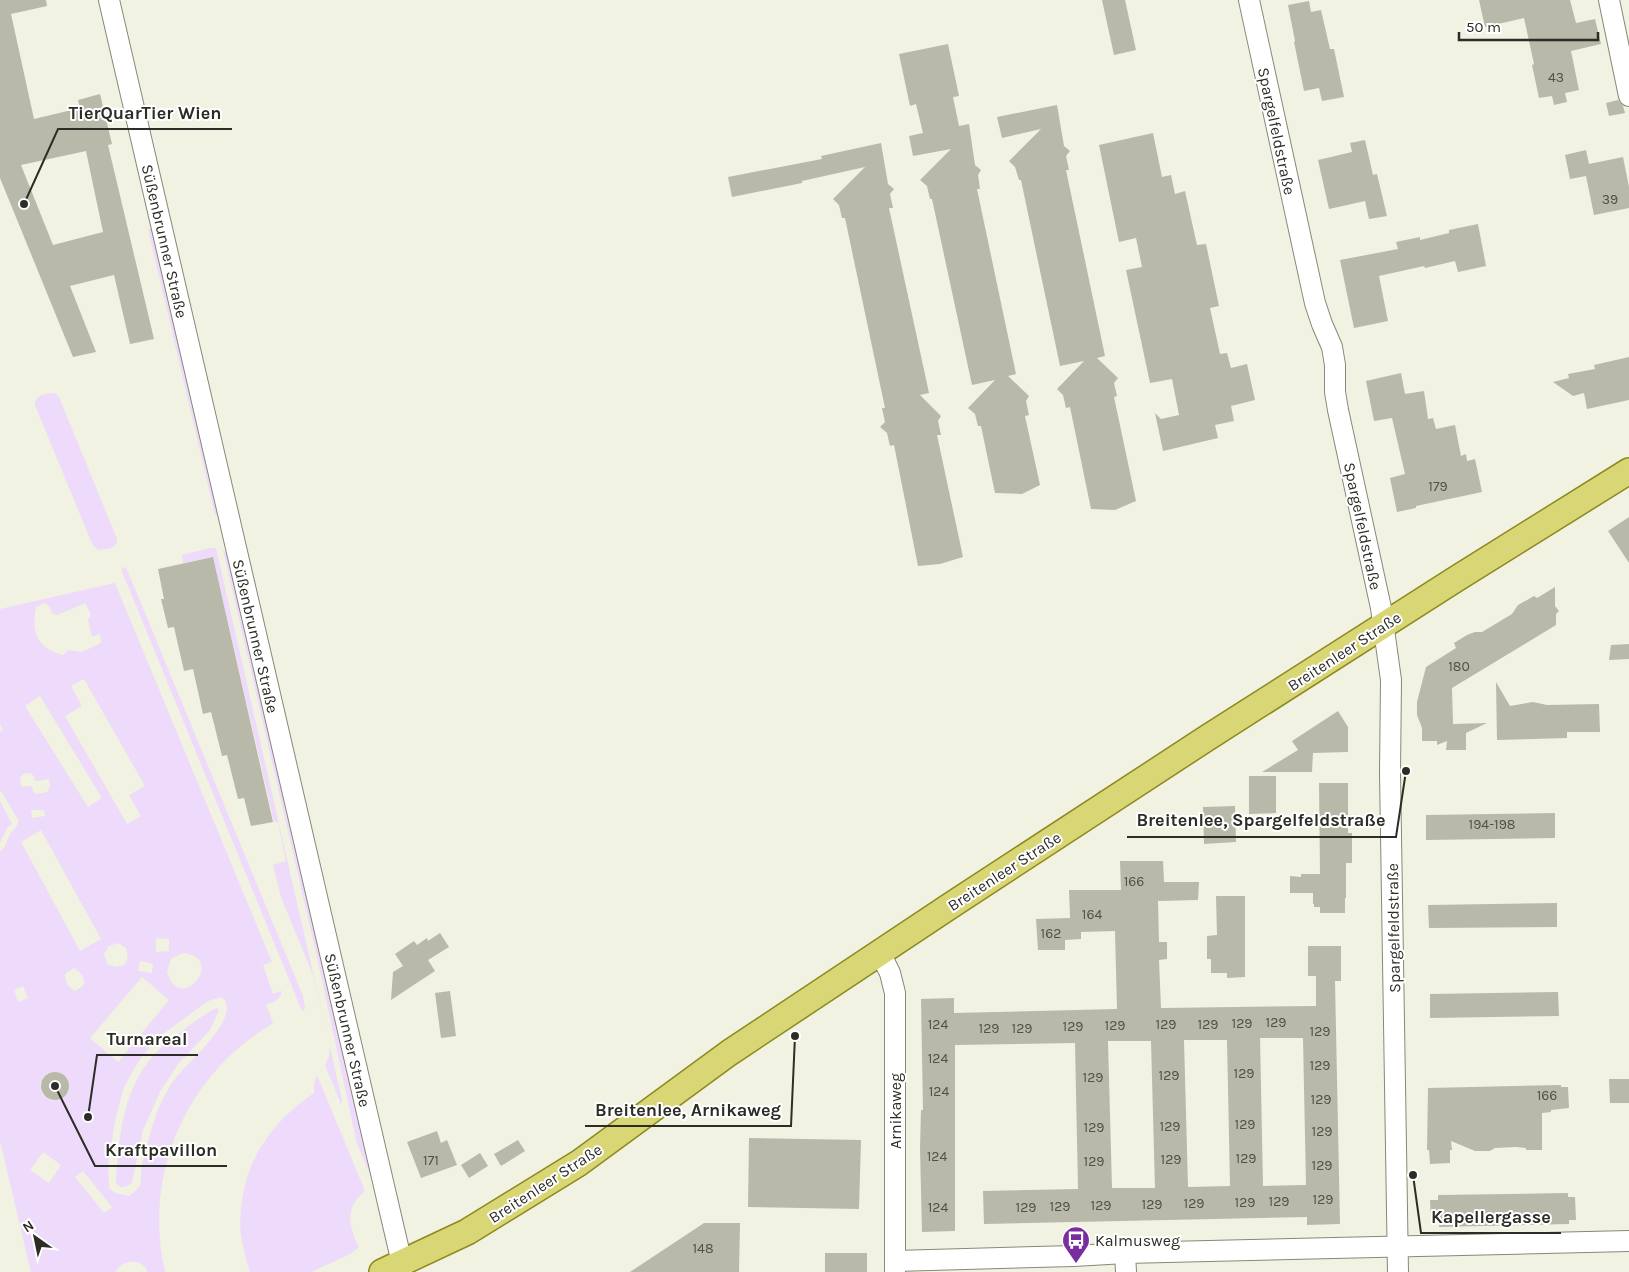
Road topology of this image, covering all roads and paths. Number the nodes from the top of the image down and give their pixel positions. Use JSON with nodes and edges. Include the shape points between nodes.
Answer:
{"nodes":[{"id":1,"x":110,"y":0,"type":"edge"},
{"id":2,"x":1249,"y":0,"type":"edge"},
{"id":3,"x":1608,"y":0,"type":"edge"},
{"id":4,"x":1629,"y":96,"type":"edge"},
{"id":5,"x":1629,"y":472,"type":"edge"},
{"id":6,"x":1384,"y":625,"type":"junction"},
{"id":7,"x":880,"y":953,"type":"junction"},
{"id":8,"x":1629,"y":1241,"type":"edge"},
{"id":9,"x":1397,"y":1248,"type":"junction"},
{"id":10,"x":1126,"y":1263,"type":"edge"},
{"id":11,"x":895,"y":1266,"type":"edge"},
{"id":12,"x":395,"y":1269,"type":"edge"},
{"id":13,"x":1398,"y":1272,"type":"edge"}],
"edges":[{"from":1,"to":12,"type":"street","name":"Süßenbrunner Straße"},
{"from":2,"to":6,"type":"street","name":"Spargelfeldstraße","via":[[1316,303],[1332,346],[1338,410]]},
{"from":3,"to":4,"type":"street"},
{"from":5,"to":6,"type":"main road","name":"Breitenleer Straße"},
{"from":6,"to":7,"type":"main road","name":"Breitenleer Straße"},
{"from":6,"to":9,"type":"street","name":"Spargelfeldstraße","via":[[1391,680]]},
{"from":7,"to":11,"type":"street","name":"Arnikaweg","via":[[895,993]]},
{"from":7,"to":12,"type":"main road","name":"Breitenleer Straße","via":[[729,1052],[579,1163],[467,1232]]},
{"from":8,"to":9,"type":"street"},
{"from":9,"to":10,"type":"street"},
{"from":9,"to":13,"type":"street","name":"Spargelfeldstraße"},
{"from":10,"to":11,"type":"street","via":[[1074,1256]]}]}
